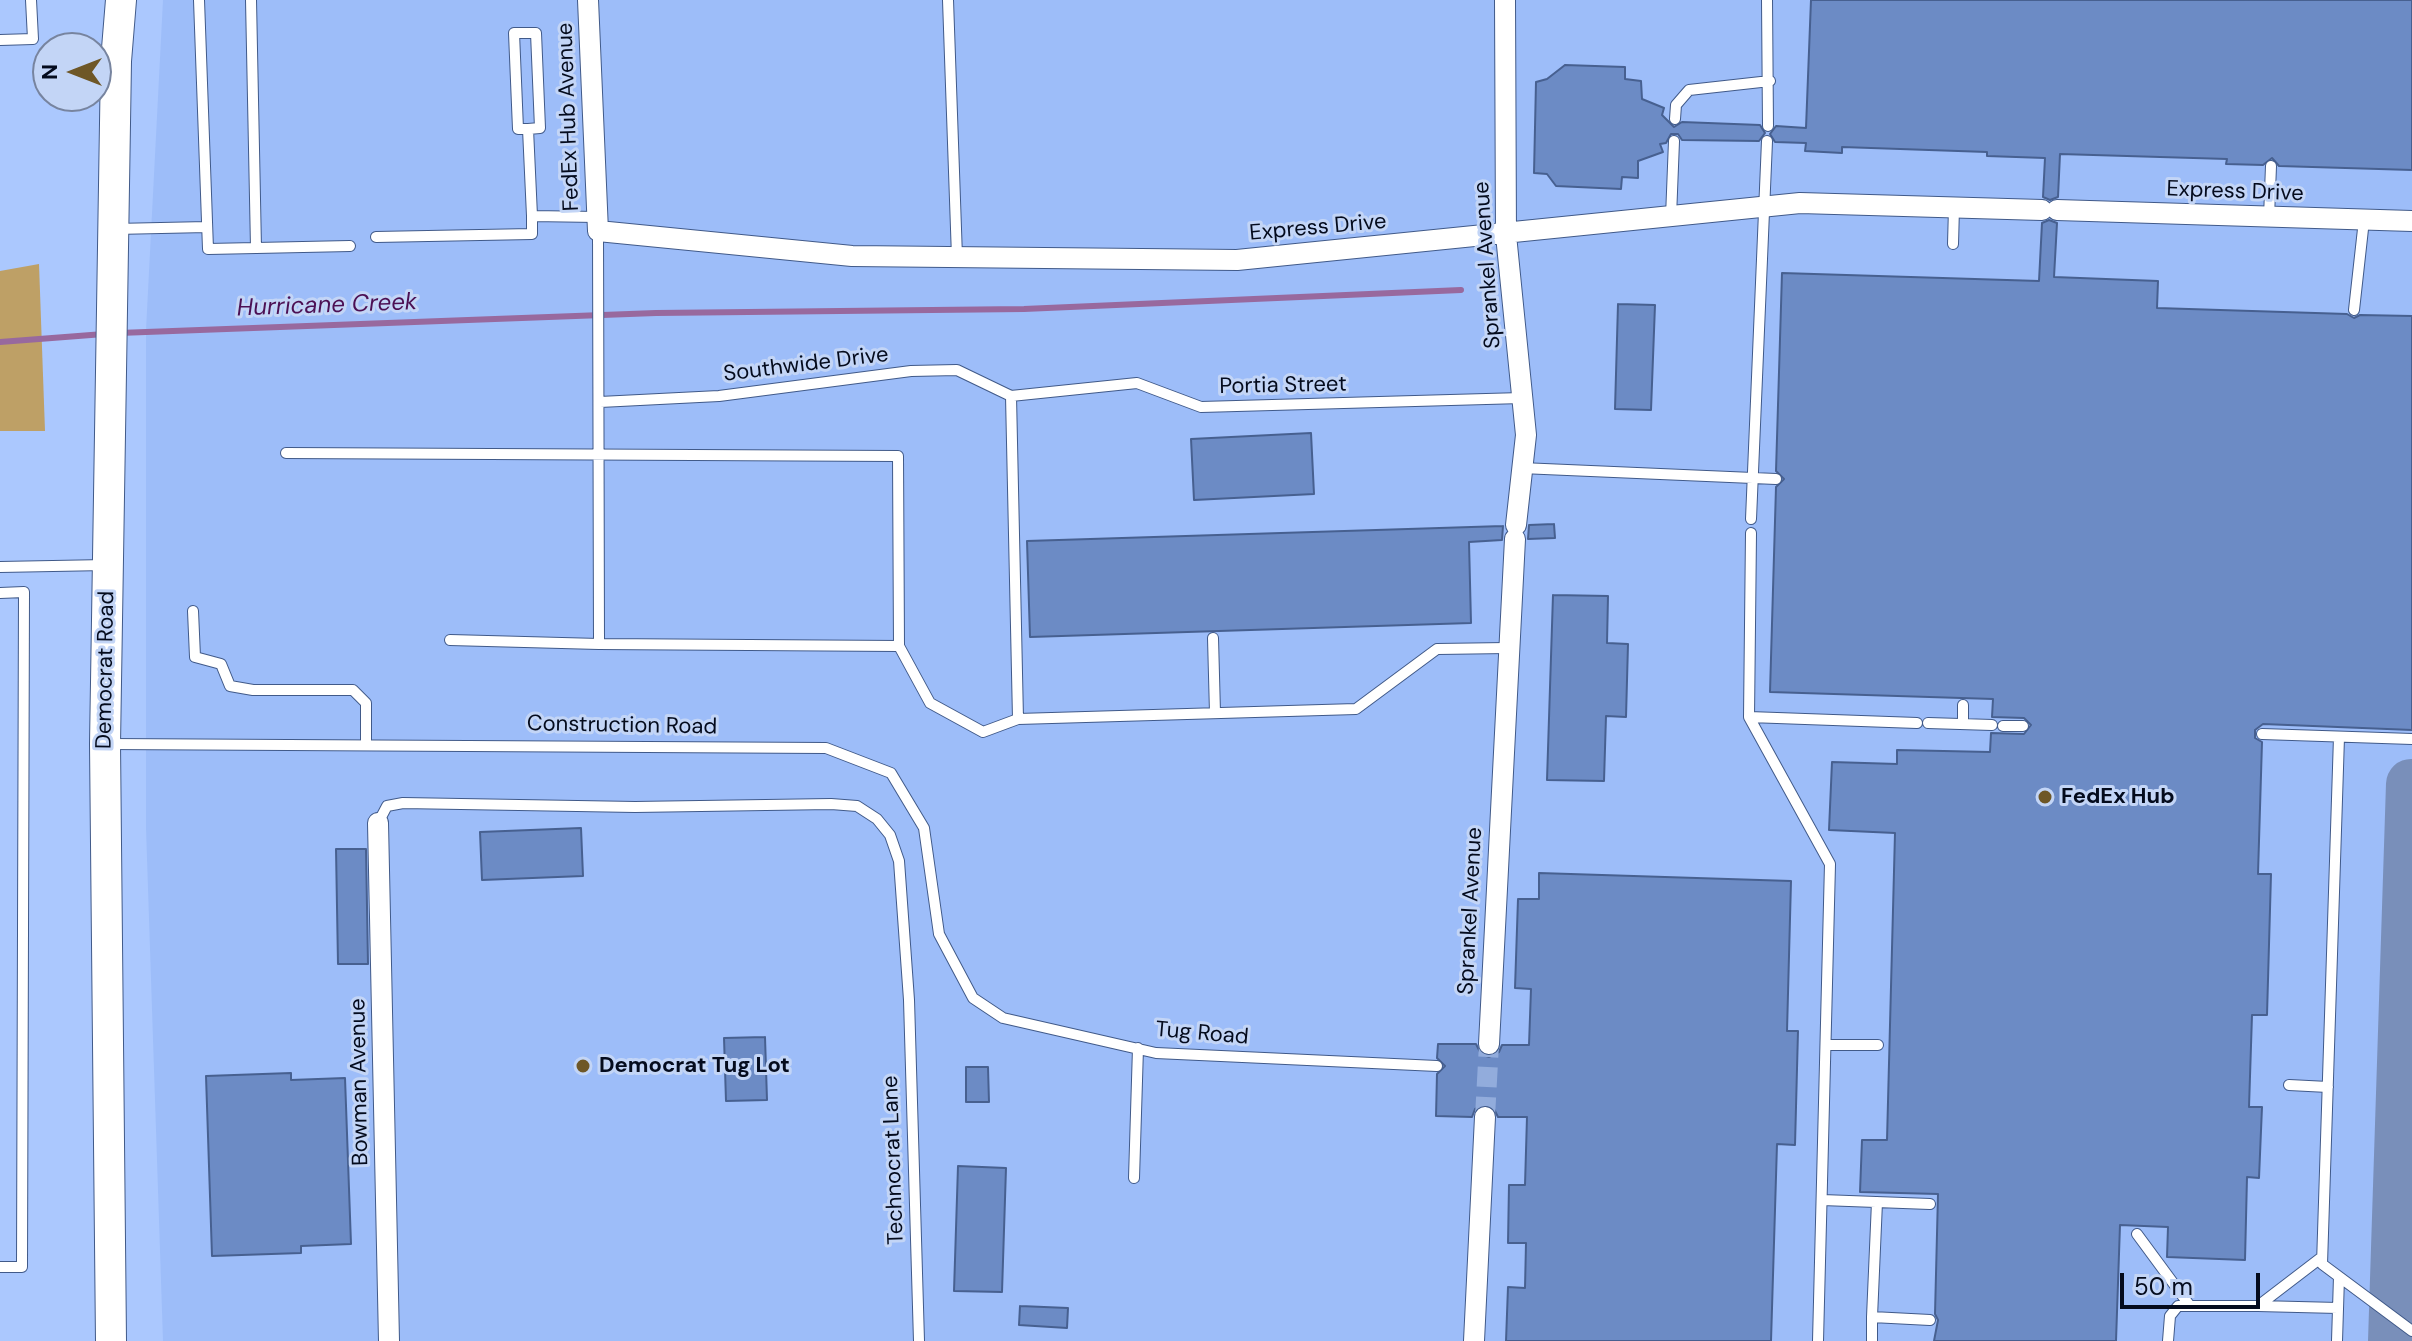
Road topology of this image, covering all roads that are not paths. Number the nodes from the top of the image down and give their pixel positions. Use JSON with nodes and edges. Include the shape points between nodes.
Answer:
{"nodes":[{"id":1,"x":31,"y":0,"type":"edge"},
{"id":2,"x":121,"y":0,"type":"edge"},
{"id":3,"x":199,"y":0,"type":"edge"},
{"id":4,"x":251,"y":0,"type":"edge"},
{"id":5,"x":588,"y":0,"type":"edge"},
{"id":6,"x":948,"y":0,"type":"edge"},
{"id":7,"x":1505,"y":0,"type":"edge"},
{"id":8,"x":1767,"y":0,"type":"edge"},
{"id":9,"x":0,"y":40,"type":"edge"},
{"id":10,"x":1770,"y":81,"type":"junction"},
{"id":11,"x":1675,"y":119,"type":"dead end"},
{"id":12,"x":1768,"y":126,"type":"dead end"},
{"id":13,"x":528,"y":129,"type":"junction"},
{"id":14,"x":1674,"y":141,"type":"dead end"},
{"id":15,"x":1767,"y":141,"type":"dead end"},
{"id":16,"x":2271,"y":166,"type":"dead end"},
{"id":17,"x":1763,"y":207,"type":"junction"},
{"id":18,"x":1954,"y":208,"type":"junction"},
{"id":19,"x":532,"y":216,"type":"junction"},
{"id":20,"x":1671,"y":217,"type":"junction"},
{"id":21,"x":2269,"y":217,"type":"junction"},
{"id":22,"x":2364,"y":220,"type":"junction"},
{"id":23,"x":2412,"y":221,"type":"edge"},
{"id":24,"x":598,"y":224,"type":"junction"},
{"id":25,"x":207,"y":227,"type":"junction"},
{"id":26,"x":113,"y":229,"type":"junction"},
{"id":27,"x":1506,"y":235,"type":"junction"},
{"id":28,"x":376,"y":237,"type":"dead end"},
{"id":29,"x":1953,"y":244,"type":"dead end"},
{"id":30,"x":350,"y":246,"type":"dead end"},
{"id":31,"x":256,"y":248,"type":"junction"},
{"id":32,"x":957,"y":257,"type":"junction"},
{"id":33,"x":2354,"y":310,"type":"dead end"},
{"id":34,"x":1011,"y":396,"type":"junction"},
{"id":35,"x":1522,"y":398,"type":"junction"},
{"id":36,"x":600,"y":402,"type":"junction"},
{"id":37,"x":286,"y":453,"type":"dead end"},
{"id":38,"x":600,"y":454,"type":"junction"},
{"id":39,"x":1521,"y":468,"type":"junction"},
{"id":40,"x":1752,"y":478,"type":"junction"},
{"id":41,"x":1776,"y":479,"type":"dead end"},
{"id":42,"x":1751,"y":519,"type":"dead end"},
{"id":43,"x":1751,"y":533,"type":"dead end"},
{"id":44,"x":108,"y":565,"type":"junction"},
{"id":45,"x":0,"y":567,"type":"edge"},
{"id":46,"x":0,"y":593,"type":"edge"},
{"id":47,"x":193,"y":611,"type":"dead end"},
{"id":48,"x":1213,"y":638,"type":"dead end"},
{"id":49,"x":450,"y":640,"type":"dead end"},
{"id":50,"x":599,"y":644,"type":"junction"},
{"id":51,"x":899,"y":646,"type":"junction"},
{"id":52,"x":1507,"y":648,"type":"junction"},
{"id":53,"x":1963,"y":705,"type":"dead end"},
{"id":54,"x":1215,"y":713,"type":"junction"},
{"id":55,"x":1749,"y":717,"type":"junction"},
{"id":56,"x":1018,"y":719,"type":"junction"},
{"id":57,"x":1963,"y":724,"type":"junction"},
{"id":58,"x":2023,"y":726,"type":"dead end"},
{"id":59,"x":2262,"y":734,"type":"dead end"},
{"id":60,"x":2339,"y":737,"type":"junction"},
{"id":61,"x":2412,"y":739,"type":"edge"},
{"id":62,"x":366,"y":743,"type":"junction"},
{"id":63,"x":105,"y":744,"type":"junction"},
{"id":64,"x":378,"y":823,"type":"joint"},
{"id":65,"x":973,"y":998,"type":"joint"},
{"id":66,"x":1489,"y":1044,"type":"tunnel mouth"},
{"id":67,"x":1826,"y":1045,"type":"junction"},
{"id":68,"x":1878,"y":1045,"type":"dead end"},
{"id":69,"x":1138,"y":1048,"type":"junction"},
{"id":70,"x":1437,"y":1066,"type":"dead end"},
{"id":71,"x":2289,"y":1085,"type":"dead end"},
{"id":72,"x":2328,"y":1087,"type":"junction"},
{"id":73,"x":1485,"y":1117,"type":"tunnel mouth"},
{"id":74,"x":1134,"y":1178,"type":"dead end"},
{"id":75,"x":1822,"y":1200,"type":"junction"},
{"id":76,"x":1877,"y":1202,"type":"junction"},
{"id":77,"x":1930,"y":1204,"type":"dead end"},
{"id":78,"x":2137,"y":1234,"type":"dead end"},
{"id":79,"x":2322,"y":1257,"type":"junction"},
{"id":80,"x":0,"y":1267,"type":"edge"},
{"id":81,"x":2339,"y":1277,"type":"junction"},
{"id":82,"x":2190,"y":1306,"type":"junction"},
{"id":83,"x":2258,"y":1306,"type":"junction"},
{"id":84,"x":2338,"y":1308,"type":"junction"},
{"id":85,"x":1872,"y":1317,"type":"junction"},
{"id":86,"x":1930,"y":1320,"type":"dead end"},
{"id":87,"x":2412,"y":1331,"type":"edge"},
{"id":88,"x":111,"y":1341,"type":"edge"},
{"id":89,"x":389,"y":1341,"type":"edge"},
{"id":90,"x":919,"y":1341,"type":"edge"},
{"id":91,"x":1474,"y":1341,"type":"edge"},
{"id":92,"x":1818,"y":1341,"type":"edge"},
{"id":93,"x":1872,"y":1341,"type":"edge"},
{"id":94,"x":2168,"y":1341,"type":"edge"},
{"id":95,"x":2337,"y":1341,"type":"edge"}],
"edges":[{"from":1,"to":9,"type":"lane","via":[[33,39]]},
{"from":2,"to":26,"type":"main road","name":"Democrat Road"},
{"from":3,"to":25,"type":"lane"},
{"from":4,"to":31,"type":"lane"},
{"from":5,"to":24,"type":"street","name":"FedEx Hub Avenue"},
{"from":6,"to":32,"type":"lane"},
{"from":7,"to":27,"type":"street","name":"Sprankel Avenue"},
{"from":8,"to":10,"type":"lane"},
{"from":10,"to":11,"type":"lane","via":[[1689,90],[1676,105]]},
{"from":10,"to":12,"type":"lane"},
{"from":13,"to":13,"type":"lane","via":[[540,128],[536,33],[514,33],[518,129]]},
{"from":13,"to":19,"type":"lane"},
{"from":14,"to":20,"type":"lane"},
{"from":15,"to":17,"type":"lane"},
{"from":16,"to":21,"type":"lane"},
{"from":17,"to":18,"type":"street","name":"Express Drive","via":[[1800,203]]},
{"from":17,"to":20,"type":"street","name":"Express Drive"},
{"from":17,"to":40,"type":"lane"},
{"from":18,"to":21,"type":"street","name":"Express Drive"},
{"from":18,"to":29,"type":"lane"},
{"from":19,"to":24,"type":"lane"},
{"from":19,"to":28,"type":"lane","via":[[532,234]]},
{"from":20,"to":27,"type":"street","name":"Express Drive"},
{"from":21,"to":22,"type":"street","name":"Express Drive"},
{"from":22,"to":23,"type":"street","name":"Express Drive"},
{"from":22,"to":33,"type":"lane"},
{"from":24,"to":32,"type":"street","name":"Express Drive","via":[[852,256]]},
{"from":24,"to":36,"type":"lane"},
{"from":25,"to":26,"type":"lane"},
{"from":25,"to":31,"type":"lane","via":[[208,249]]},
{"from":26,"to":44,"type":"main road","name":"Democrat Road"},
{"from":27,"to":32,"type":"street","name":"Express Drive","via":[[1237,260]]},
{"from":27,"to":35,"type":"street","name":"Sprankel Avenue"},
{"from":30,"to":31,"type":"lane"},
{"from":34,"to":35,"type":"lane","name":"Portia Street","via":[[1137,383],[1201,407]]},
{"from":34,"to":36,"type":"lane","name":"Southwide Drive","via":[[957,370],[911,371],[719,396]]},
{"from":34,"to":56,"type":"lane"},
{"from":35,"to":39,"type":"street","name":"Sprankel Avenue","via":[[1526,435]]},
{"from":36,"to":38,"type":"lane"},
{"from":37,"to":38,"type":"lane"},
{"from":38,"to":50,"type":"lane"},
{"from":38,"to":51,"type":"lane","via":[[898,456]]},
{"from":39,"to":40,"type":"lane"},
{"from":39,"to":52,"type":"street","name":"Sprankel Avenue"},
{"from":40,"to":41,"type":"lane"},
{"from":40,"to":42,"type":"lane"},
{"from":43,"to":55,"type":"lane"},
{"from":44,"to":45,"type":"lane"},
{"from":44,"to":63,"type":"main road","name":"Democrat Road"},
{"from":46,"to":80,"type":"lane","via":[[24,592],[22,1267]]},
{"from":47,"to":62,"type":"lane","via":[[195,657],[221,664],[230,686],[353,690],[366,703]]},
{"from":48,"to":54,"type":"lane"},
{"from":49,"to":50,"type":"lane"},
{"from":50,"to":51,"type":"lane"},
{"from":51,"to":56,"type":"lane","via":[[930,703],[983,732]]},
{"from":52,"to":54,"type":"lane","via":[[1437,649],[1356,709]]},
{"from":52,"to":66,"type":"street","name":"Sprankel Avenue"},
{"from":53,"to":57,"type":"lane"},
{"from":54,"to":56,"type":"lane"},
{"from":55,"to":57,"type":"lane"},
{"from":55,"to":67,"type":"lane","via":[[1830,864]]},
{"from":57,"to":58,"type":"lane"},
{"from":59,"to":60,"type":"lane"},
{"from":60,"to":61,"type":"lane"},
{"from":60,"to":72,"type":"lane"},
{"from":62,"to":63,"type":"lane","name":"Construction Road"},
{"from":62,"to":65,"type":"lane","name":"Construction Road","via":[[826,748],[891,773],[924,828],[939,934]]},
{"from":63,"to":88,"type":"main road","name":"Democrat Road"},
{"from":64,"to":89,"type":"street","name":"Bowman Avenue"},
{"from":64,"to":90,"type":"lane","name":"Technocrat Lane","via":[[387,806],[403,803],[857,806],[877,819],[890,835],[899,861],[908,977]]},
{"from":65,"to":69,"type":"lane","name":"Tug Road","via":[[1003,1018]]},
{"from":67,"to":68,"type":"lane"},
{"from":67,"to":75,"type":"lane"},
{"from":69,"to":70,"type":"lane","name":"Tug Road","via":[[1182,1056]]},
{"from":69,"to":74,"type":"lane"},
{"from":71,"to":72,"type":"lane"},
{"from":72,"to":79,"type":"lane"},
{"from":73,"to":91,"type":"street"},
{"from":75,"to":76,"type":"lane"},
{"from":75,"to":92,"type":"lane"},
{"from":76,"to":77,"type":"lane"},
{"from":76,"to":85,"type":"lane"},
{"from":78,"to":82,"type":"lane"},
{"from":79,"to":81,"type":"lane","via":[[2322,1264]]},
{"from":79,"to":83,"type":"lane"},
{"from":81,"to":84,"type":"lane"},
{"from":81,"to":87,"type":"lane"},
{"from":82,"to":83,"type":"lane"},
{"from":82,"to":94,"type":"lane","via":[[2178,1306],[2170,1316]]},
{"from":83,"to":84,"type":"lane"},
{"from":84,"to":95,"type":"lane"},
{"from":85,"to":86,"type":"lane"},
{"from":85,"to":93,"type":"lane"}]}
